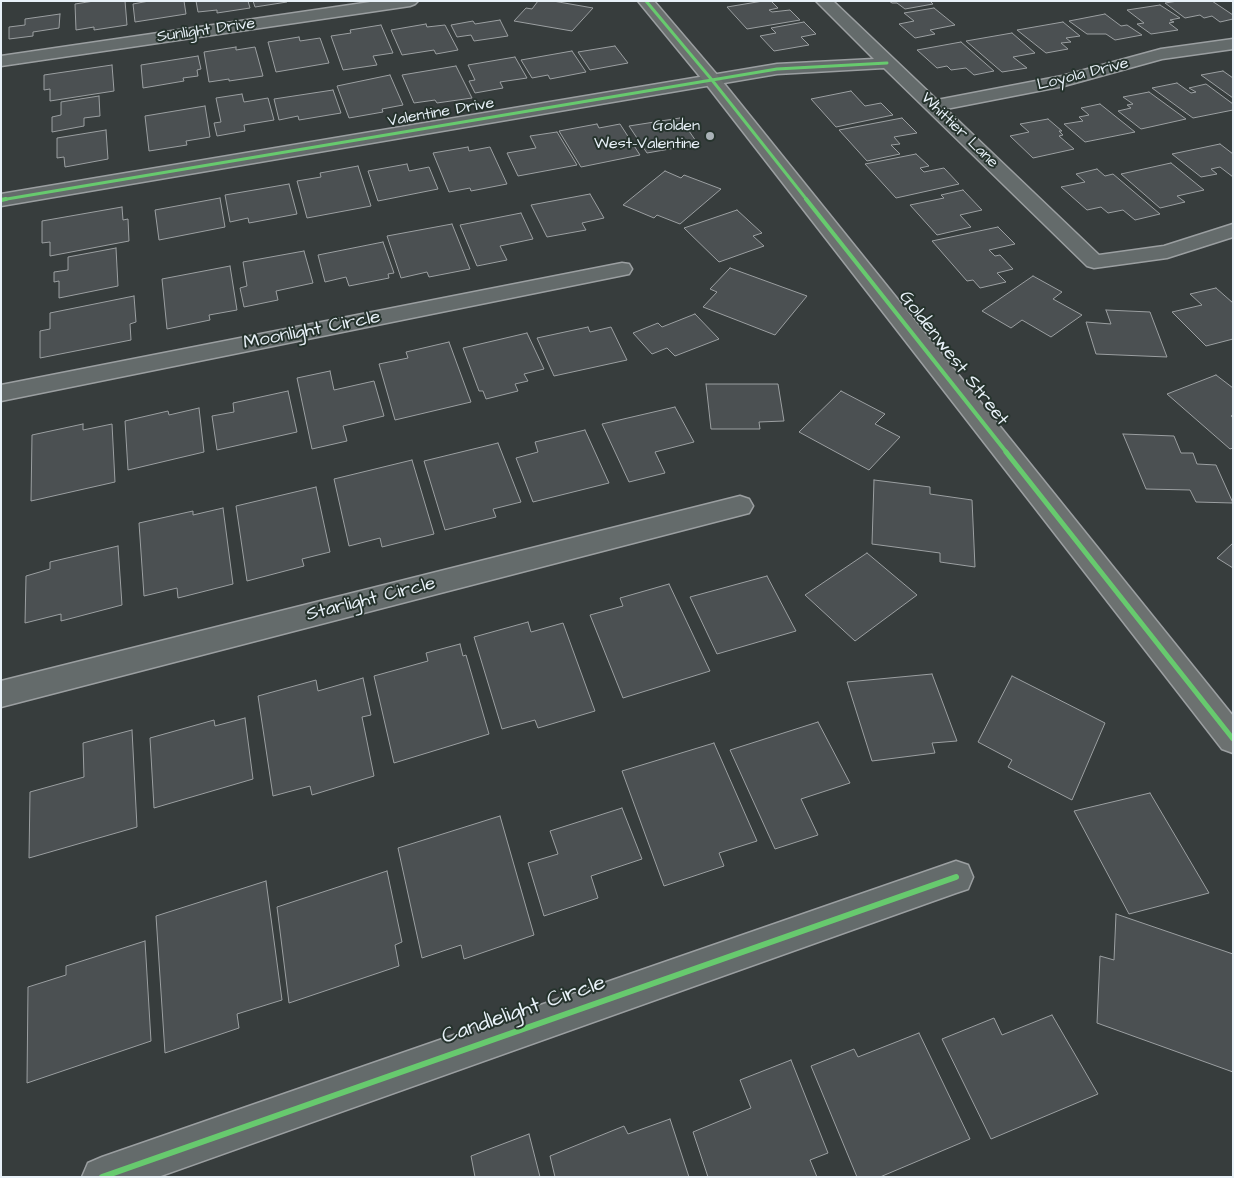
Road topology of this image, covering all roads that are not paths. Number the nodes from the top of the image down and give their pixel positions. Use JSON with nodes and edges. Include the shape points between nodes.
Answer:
{"nodes":[{"id":1,"x":410,"y":1,"type":"edge"},
{"id":2,"x":646,"y":1,"type":"edge"},
{"id":3,"x":824,"y":1,"type":"edge"},
{"id":4,"x":1233,"y":44,"type":"edge"},
{"id":5,"x":1,"y":61,"type":"edge"},
{"id":6,"x":887,"y":63,"type":"junction"},
{"id":7,"x":712,"y":80,"type":"junction"},
{"id":8,"x":934,"y":106,"type":"junction"},
{"id":9,"x":1,"y":200,"type":"edge"},
{"id":10,"x":1233,"y":230,"type":"edge"},
{"id":11,"x":622,"y":269,"type":"dead end"},
{"id":12,"x":1,"y":393,"type":"edge"},
{"id":13,"x":740,"y":506,"type":"dead end"},
{"id":14,"x":1,"y":694,"type":"edge"},
{"id":15,"x":1233,"y":739,"type":"edge"},
{"id":16,"x":956,"y":876,"type":"dead end"},
{"id":17,"x":102,"y":1177,"type":"edge"}],
"edges":[{"from":1,"to":5,"type":"street","name":"Sunlight Drive"},
{"from":2,"to":7,"type":"main road","name":"Goldenwest Street"},
{"from":3,"to":6,"type":"street","name":"Whittier Lane"},
{"from":4,"to":8,"type":"street","name":"Loyola Drive","via":[[1161,54],[1064,82]]},
{"from":6,"to":7,"type":"street","name":"Valentine Drive","via":[[777,69]]},
{"from":6,"to":8,"type":"street","name":"Whittier Lane"},
{"from":7,"to":9,"type":"street","name":"Valentine Drive"},
{"from":7,"to":15,"type":"main road","name":"Goldenwest Street"},
{"from":8,"to":10,"type":"street","name":"Whittier Lane","via":[[1094,262],[1167,252]]},
{"from":11,"to":12,"type":"street","name":"Moonlight Circle"},
{"from":13,"to":14,"type":"street","name":"Starlight Circle"},
{"from":16,"to":17,"type":"street","name":"Candlelight Circle"}]}
